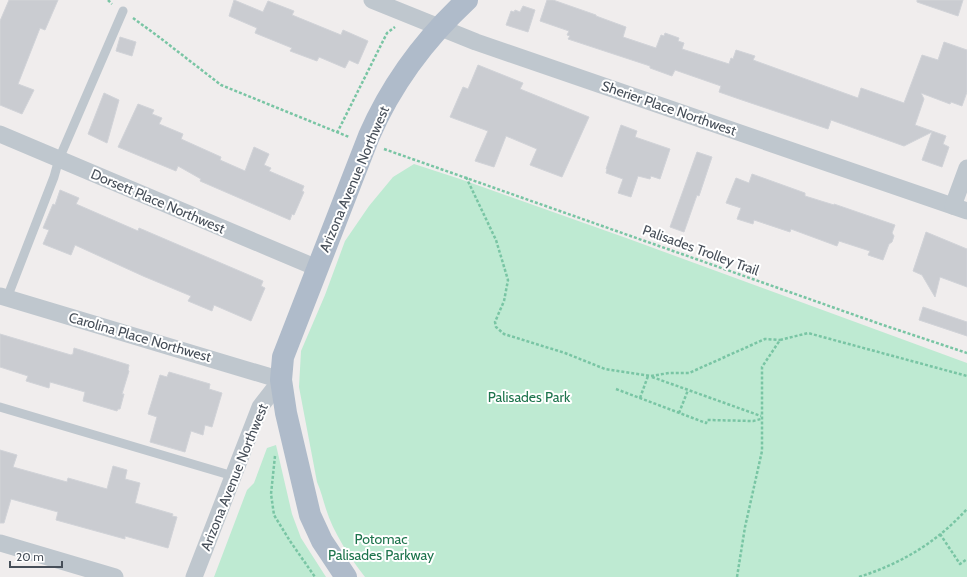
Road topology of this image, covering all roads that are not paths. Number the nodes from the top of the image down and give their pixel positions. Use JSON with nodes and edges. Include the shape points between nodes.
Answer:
{"nodes":[{"id":1,"x":372,"y":0,"type":"edge"},
{"id":2,"x":467,"y":0,"type":"edge"},
{"id":3,"x":123,"y":11,"type":"road end"},
{"id":4,"x":439,"y":27,"type":"junction"},
{"id":5,"x":0,"y":134,"type":"edge"},
{"id":6,"x":59,"y":159,"type":"junction"},
{"id":7,"x":967,"y":168,"type":"edge"},
{"id":8,"x":960,"y":209,"type":"edge"},
{"id":9,"x":317,"y":268,"type":"junction"},
{"id":10,"x":4,"y":297,"type":"edge"},
{"id":11,"x":281,"y":380,"type":"junction"},
{"id":12,"x":0,"y":408,"type":"edge"},
{"id":13,"x":233,"y":476,"type":"junction"},
{"id":14,"x":0,"y":543,"type":"edge"},
{"id":15,"x":115,"y":577,"type":"edge"},
{"id":16,"x":194,"y":577,"type":"edge"},
{"id":17,"x":346,"y":577,"type":"edge"}],
"edges":[{"from":1,"to":4,"type":"street","name":"Sherier Place Northwest"},
{"from":2,"to":4,"type":"main road","name":"Arizona Avenue Northwest"},
{"from":3,"to":6,"type":"lane"},
{"from":4,"to":8,"type":"street","name":"Sherier Place Northwest","via":[[498,50]]},
{"from":4,"to":9,"type":"main road","name":"Arizona Avenue Northwest","via":[[411,61],[383,105]]},
{"from":5,"to":6,"type":"street","name":"Dorsett Place Northwest"},
{"from":6,"to":9,"type":"street","name":"Dorsett Place Northwest"},
{"from":6,"to":10,"type":"lane","via":[[54,177]]},
{"from":7,"to":8,"type":"street"},
{"from":9,"to":11,"type":"main road","name":"Arizona Avenue Northwest","via":[[283,357]]},
{"from":10,"to":11,"type":"street","name":"Carolina Place Northwest"},
{"from":11,"to":13,"type":"street","name":"Arizona Avenue Northwest","via":[[260,407]]},
{"from":11,"to":17,"type":"main road","name":"Arizona Avenue Northwest","via":[[288,423],[310,515],[322,541]]},
{"from":12,"to":13,"type":"lane"},
{"from":13,"to":16,"type":"street","name":"Arizona Avenue Northwest"},
{"from":14,"to":15,"type":"street"}]}
